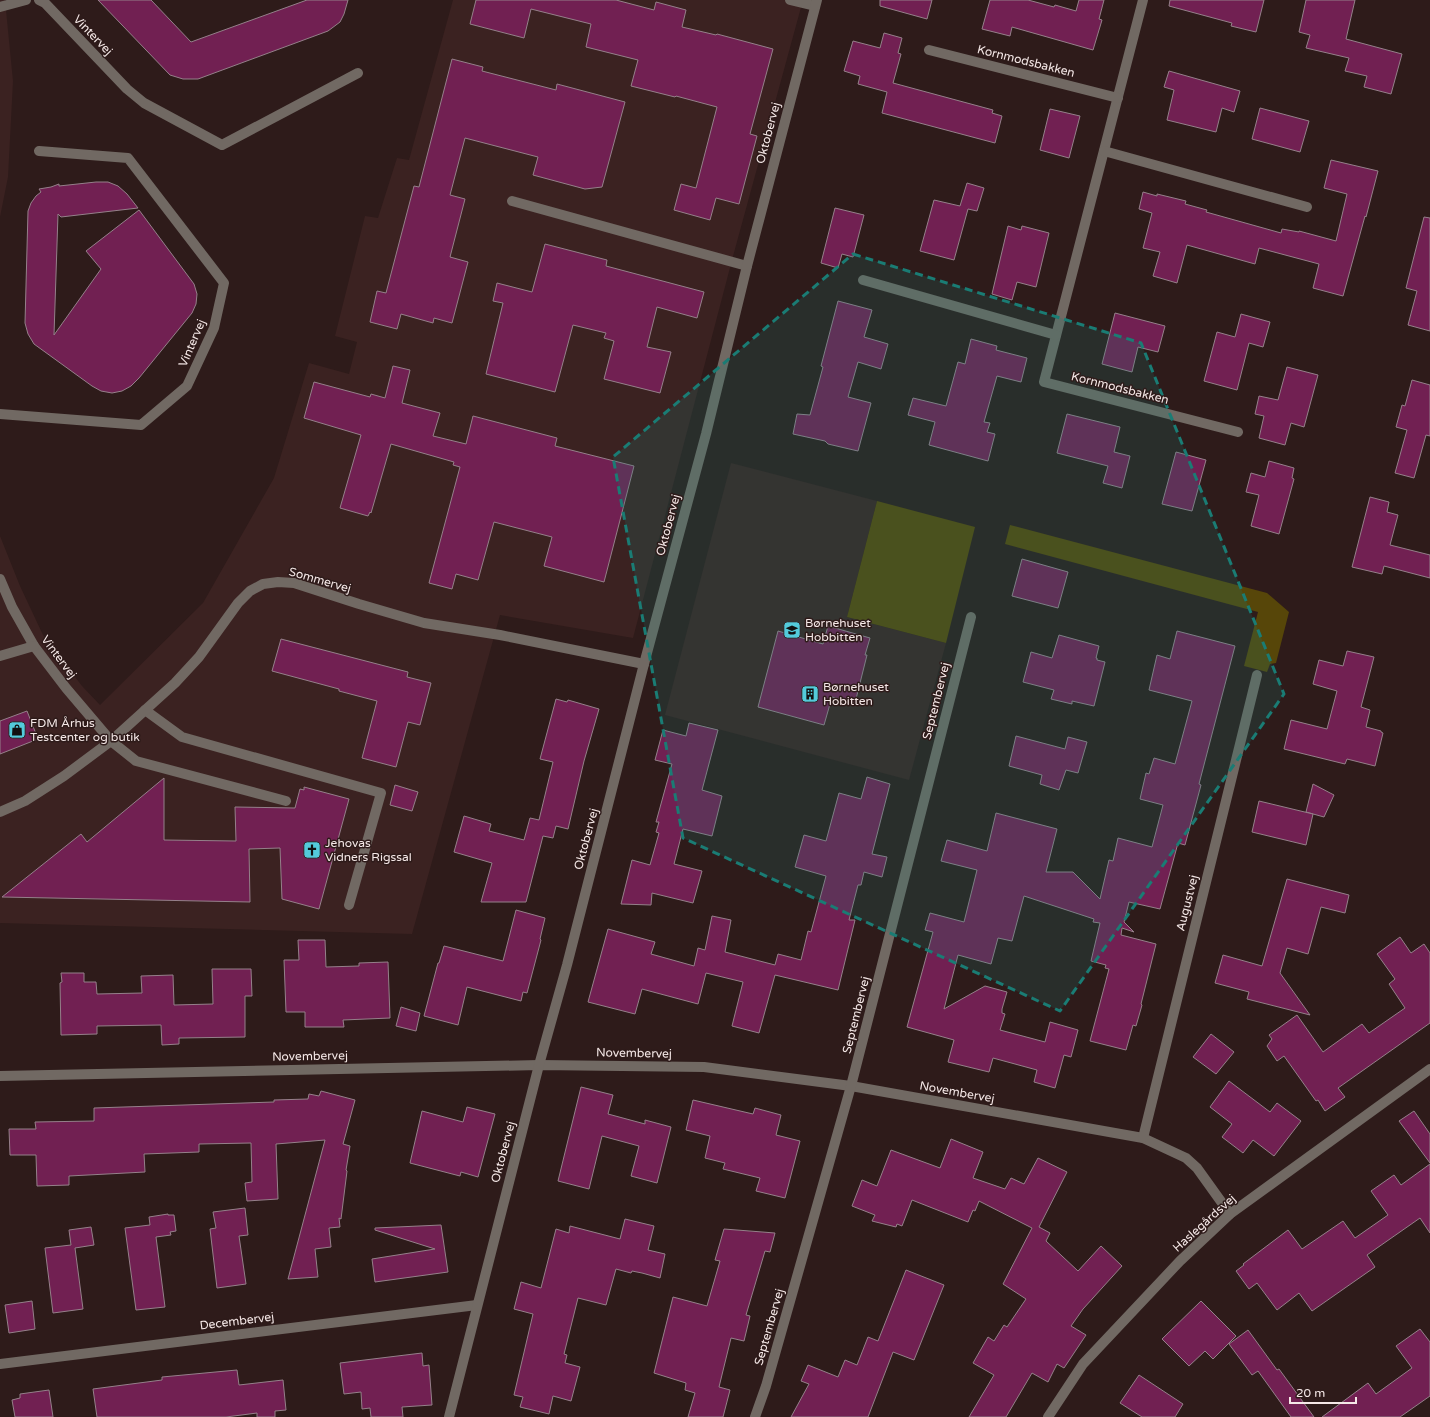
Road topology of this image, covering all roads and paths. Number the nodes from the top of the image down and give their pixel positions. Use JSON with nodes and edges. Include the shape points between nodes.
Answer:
{"nodes":[{"id":1,"x":26,"y":0,"type":"edge"},
{"id":2,"x":39,"y":0,"type":"edge"},
{"id":3,"x":790,"y":0,"type":"edge"},
{"id":4,"x":1143,"y":0,"type":"edge"},
{"id":5,"x":816,"y":3,"type":"edge"},
{"id":6,"x":0,"y":6,"type":"edge"},
{"id":7,"x":929,"y":50,"type":"dead end"},
{"id":8,"x":358,"y":73,"type":"dead end"},
{"id":9,"x":1118,"y":98,"type":"junction"},
{"id":10,"x":39,"y":151,"type":"dead end"},
{"id":11,"x":1104,"y":151,"type":"junction"},
{"id":12,"x":512,"y":201,"type":"dead end"},
{"id":13,"x":1307,"y":207,"type":"dead end"},
{"id":14,"x":747,"y":266,"type":"junction"},
{"id":15,"x":863,"y":280,"type":"dead end"},
{"id":16,"x":1056,"y":335,"type":"junction"},
{"id":17,"x":0,"y":414,"type":"edge"},
{"id":18,"x":1238,"y":432,"type":"dead end"},
{"id":19,"x":0,"y":579,"type":"edge"},
{"id":20,"x":971,"y":617,"type":"dead end"},
{"id":21,"x":34,"y":646,"type":"junction"},
{"id":22,"x":0,"y":656,"type":"edge"},
{"id":23,"x":644,"y":664,"type":"junction"},
{"id":24,"x":1257,"y":675,"type":"dead end"},
{"id":25,"x":146,"y":710,"type":"junction"},
{"id":26,"x":111,"y":741,"type":"junction"},
{"id":27,"x":286,"y":801,"type":"dead end"},
{"id":28,"x":0,"y":812,"type":"edge"},
{"id":29,"x":349,"y":905,"type":"dead end"},
{"id":30,"x":539,"y":1064,"type":"junction"},
{"id":31,"x":1430,"y":1069,"type":"edge"},
{"id":32,"x":0,"y":1076,"type":"edge"},
{"id":33,"x":851,"y":1086,"type":"junction"},
{"id":34,"x":1143,"y":1138,"type":"junction"},
{"id":35,"x":1230,"y":1214,"type":"junction"},
{"id":36,"x":477,"y":1305,"type":"junction"},
{"id":37,"x":0,"y":1364,"type":"edge"},
{"id":38,"x":449,"y":1417,"type":"edge"},
{"id":39,"x":755,"y":1417,"type":"edge"},
{"id":40,"x":1048,"y":1417,"type":"edge"}],
"edges":[{"from":1,"to":6,"type":"street"},
{"from":2,"to":8,"type":"street","name":"Vintervej","via":[[45,3],[127,89],[144,103],[222,145]]},
{"from":3,"to":5,"type":"street","name":"Oktobervej"},
{"from":4,"to":9,"type":"street","name":"Kornmodsbakken"},
{"from":5,"to":14,"type":"street","name":"Oktobervej"},
{"from":7,"to":9,"type":"street","name":"Kornmodsbakken"},
{"from":9,"to":11,"type":"street","name":"Kornmodsbakken"},
{"from":10,"to":17,"type":"street","name":"Vintervej","via":[[128,158],[224,283],[214,328],[187,386],[141,425]]},
{"from":11,"to":13,"type":"street"},
{"from":11,"to":16,"type":"street","name":"Kornmodsbakken"},
{"from":12,"to":14,"type":"street"},
{"from":14,"to":23,"type":"street","name":"Oktobervej","via":[[706,434]]},
{"from":15,"to":16,"type":"street"},
{"from":16,"to":18,"type":"street","name":"Kornmodsbakken","via":[[1044,382]]},
{"from":19,"to":21,"type":"street","name":"Vintervej"},
{"from":20,"to":33,"type":"street","name":"Septembervej"},
{"from":21,"to":22,"type":"street"},
{"from":21,"to":26,"type":"street","name":"Vintervej"},
{"from":23,"to":25,"type":"street","name":"Sommervej","via":[[500,635],[424,623],[294,584],[278,582],[263,584],[250,591],[199,657]]},
{"from":23,"to":30,"type":"street","name":"Oktobervej","via":[[575,935]]},
{"from":24,"to":34,"type":"street","name":"Augustvej"},
{"from":25,"to":26,"type":"street","name":"Sommervej"},
{"from":25,"to":29,"type":"street","via":[[182,737],[381,793]]},
{"from":26,"to":27,"type":"street","name":"Vintervej","via":[[136,761]]},
{"from":26,"to":28,"type":"street","name":"Sommervej","via":[[25,801]]},
{"from":30,"to":32,"type":"street","name":"Novembervej"},
{"from":30,"to":33,"type":"street","name":"Novembervej","via":[[704,1067]]},
{"from":30,"to":36,"type":"street","name":"Oktobervej"},
{"from":31,"to":35,"type":"street","name":"Haslegårdsvej"},
{"from":33,"to":34,"type":"street","name":"Novembervej"},
{"from":33,"to":39,"type":"street","name":"Septembervej"},
{"from":34,"to":35,"type":"street","name":"Novembervej","via":[[1186,1158],[1197,1168]]},
{"from":35,"to":40,"type":"street","name":"Haslegårdsvej","via":[[1180,1261],[1083,1364]]},
{"from":36,"to":37,"type":"street","name":"Decembervej"},
{"from":36,"to":38,"type":"street","name":"Oktobervej"}]}
